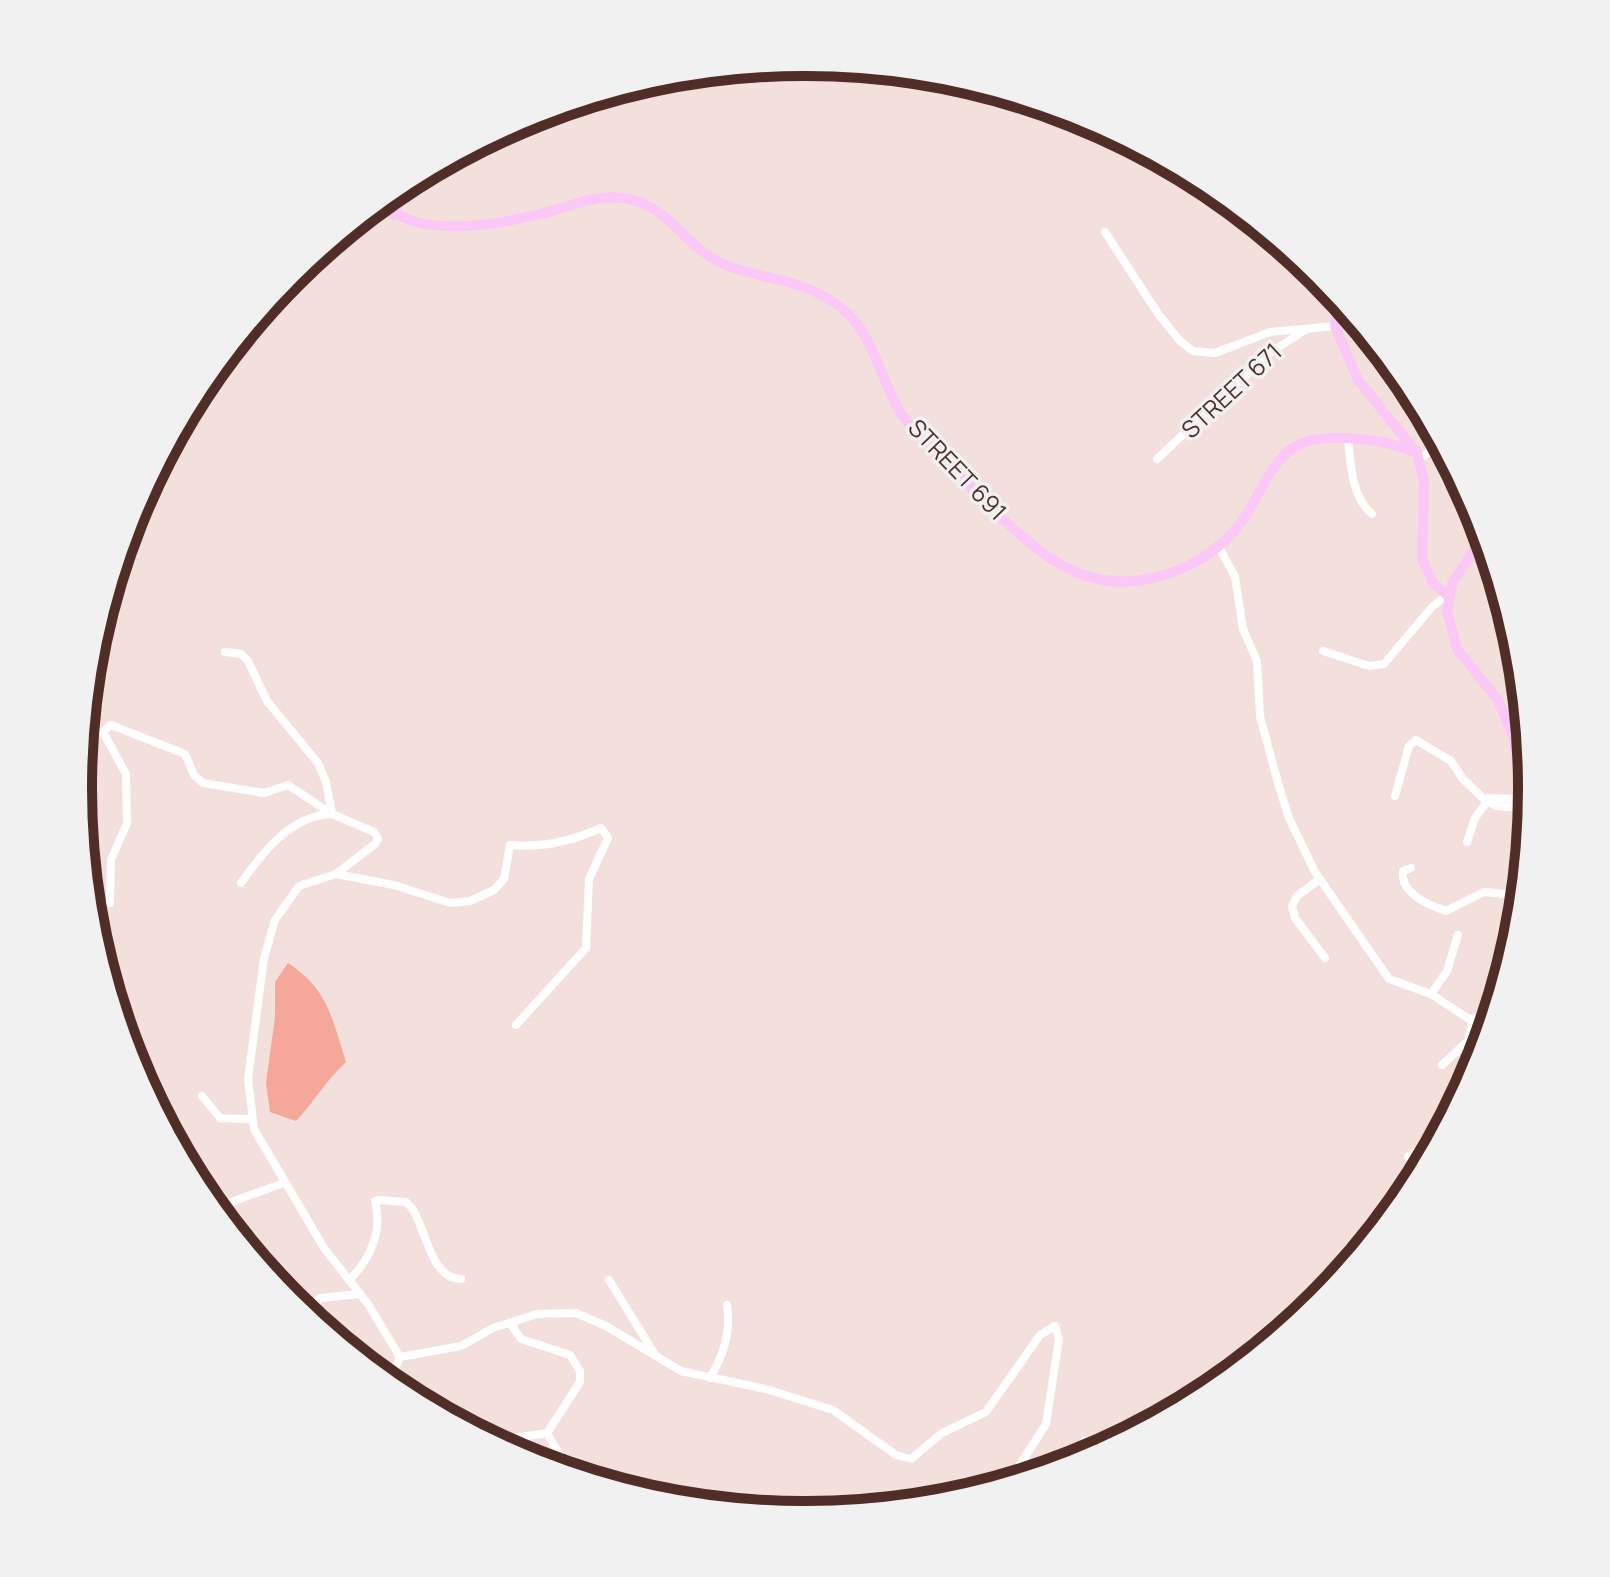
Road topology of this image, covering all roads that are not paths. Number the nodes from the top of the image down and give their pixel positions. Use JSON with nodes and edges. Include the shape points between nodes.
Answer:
{"nodes":[{"id":1,"x":399,"y":203,"type":"edge"},
{"id":2,"x":389,"y":210,"type":"edge"},
{"id":3,"x":393,"y":215,"type":"junction"},
{"id":4,"x":1105,"y":232,"type":"dead end"},
{"id":5,"x":1337,"y":314,"type":"edge"},
{"id":6,"x":1335,"y":326,"type":"junction"},
{"id":7,"x":1310,"y":327,"type":"junction"},
{"id":8,"x":1348,"y":439,"type":"junction"},
{"id":9,"x":1431,"y":450,"type":"edge"},
{"id":10,"x":1418,"y":456,"type":"junction"},
{"id":11,"x":1157,"y":459,"type":"dead end"},
{"id":12,"x":1372,"y":514,"type":"dead end"},
{"id":13,"x":1219,"y":547,"type":"junction"},
{"id":14,"x":1476,"y":548,"type":"edge"},
{"id":15,"x":1447,"y":595,"type":"junction"},
{"id":16,"x":1323,"y":651,"type":"dead end"},
{"id":17,"x":225,"y":652,"type":"dead end"},
{"id":18,"x":1515,"y":731,"type":"edge"},
{"id":19,"x":1395,"y":796,"type":"dead end"},
{"id":20,"x":1486,"y":799,"type":"junction"},
{"id":21,"x":1517,"y":803,"type":"edge"},
{"id":22,"x":332,"y":814,"type":"junction"},
{"id":23,"x":1467,"y":842,"type":"dead end"},
{"id":24,"x":1411,"y":868,"type":"dead end"},
{"id":25,"x":336,"y":874,"type":"junction"},
{"id":26,"x":1320,"y":879,"type":"junction"},
{"id":27,"x":241,"y":883,"type":"dead end"},
{"id":28,"x":1509,"y":894,"type":"edge"},
{"id":29,"x":110,"y":903,"type":"dead end"},
{"id":30,"x":1458,"y":935,"type":"dead end"},
{"id":31,"x":1325,"y":958,"type":"dead end"},
{"id":32,"x":1431,"y":994,"type":"junction"},
{"id":33,"x":1480,"y":1019,"type":"edge"},
{"id":34,"x":1473,"y":1020,"type":"junction"},
{"id":35,"x":516,"y":1025,"type":"dead end"},
{"id":36,"x":1442,"y":1065,"type":"dead end"},
{"id":37,"x":202,"y":1096,"type":"dead end"},
{"id":38,"x":251,"y":1119,"type":"junction"},
{"id":39,"x":1419,"y":1149,"type":"edge"},
{"id":40,"x":1408,"y":1157,"type":"dead end"},
{"id":41,"x":284,"y":1183,"type":"junction"},
{"id":42,"x":226,"y":1202,"type":"edge"},
{"id":43,"x":461,"y":1279,"type":"dead end"},
{"id":44,"x":349,"y":1280,"type":"junction"},
{"id":45,"x":609,"y":1280,"type":"dead end"},
{"id":46,"x":359,"y":1294,"type":"junction"},
{"id":47,"x":315,"y":1305,"type":"edge"},
{"id":48,"x":727,"y":1305,"type":"dead end"},
{"id":49,"x":510,"y":1323,"type":"junction"},
{"id":50,"x":400,"y":1357,"type":"junction"},
{"id":51,"x":656,"y":1357,"type":"junction"},
{"id":52,"x":394,"y":1371,"type":"edge"},
{"id":53,"x":710,"y":1378,"type":"junction"},
{"id":54,"x":547,"y":1433,"type":"junction"},
{"id":55,"x":513,"y":1438,"type":"edge"},
{"id":56,"x":1084,"y":1441,"type":"dead end"},
{"id":57,"x":1084,"y":1444,"type":"edge"},
{"id":58,"x":561,"y":1458,"type":"edge"},
{"id":59,"x":1018,"y":1468,"type":"edge"}],
"edges":[{"from":1,"to":3,"type":"main road"},
{"from":2,"to":3,"type":"main road"},
{"from":3,"to":13,"type":"main road","name":"STREET 691","via":[[436,227],[505,221],[599,198],[637,201],[666,216],[713,259],[806,288],[853,318],[875,352],[901,412],[921,437],[1050,558],[1090,577],[1130,580],[1180,569]]},
{"from":4,"to":7,"type":"street","via":[[1166,324],[1193,351],[1215,353],[1270,332]]},
{"from":5,"to":6,"type":"main road"},
{"from":6,"to":7,"type":"street"},
{"from":6,"to":10,"type":"main road","via":[[1369,398],[1404,433]]},
{"from":7,"to":11,"type":"street","name":"STREET 671","via":[[1271,352]]},
{"from":8,"to":10,"type":"main road","name":"STREET 691","via":[[1398,445]]},
{"from":8,"to":12,"type":"street","via":[[1353,484]]},
{"from":8,"to":13,"type":"main road","name":"STREET 691","via":[[1314,440],[1291,449]]},
{"from":9,"to":10,"type":"street"},
{"from":10,"to":15,"type":"main road","via":[[1424,481],[1422,559],[1433,583]]},
{"from":13,"to":26,"type":"street","via":[[1235,577],[1243,629],[1257,661],[1260,716],[1278,783]]},
{"from":14,"to":15,"type":"main road"},
{"from":15,"to":16,"type":"street","via":[[1384,664],[1369,666]]},
{"from":15,"to":18,"type":"main road","via":[[1457,649],[1498,700]]},
{"from":17,"to":22,"type":"street","via":[[248,661],[267,701],[318,763]]},
{"from":19,"to":20,"type":"street","via":[[1409,746],[1416,740],[1451,761]]},
{"from":20,"to":21,"type":"street"},
{"from":20,"to":23,"type":"street"},
{"from":22,"to":25,"type":"street","via":[[374,832],[378,839]]},
{"from":22,"to":27,"type":"street","via":[[311,817],[282,835]]},
{"from":22,"to":29,"type":"street","via":[[288,785],[264,793],[203,783],[185,754],[107,726],[103,732],[126,774],[127,812],[111,860]]},
{"from":24,"to":28,"type":"street","via":[[1403,871],[1406,886],[1446,911],[1488,891]]},
{"from":25,"to":35,"type":"street","via":[[450,903],[470,901],[504,879],[510,845],[541,845],[601,828],[606,832],[589,879],[586,948]]},
{"from":25,"to":38,"type":"street","via":[[299,886],[269,937],[248,1079]]},
{"from":26,"to":31,"type":"street","via":[[1292,906]]},
{"from":26,"to":32,"type":"street","via":[[1384,975]]},
{"from":30,"to":32,"type":"street","via":[[1447,971]]},
{"from":32,"to":34,"type":"street"},
{"from":33,"to":34,"type":"street"},
{"from":34,"to":36,"type":"street","via":[[1468,1041]]},
{"from":37,"to":38,"type":"street","via":[[220,1118]]},
{"from":38,"to":41,"type":"street"},
{"from":39,"to":40,"type":"street"},
{"from":41,"to":42,"type":"street"},
{"from":41,"to":44,"type":"street"},
{"from":43,"to":44,"type":"street","via":[[438,1265],[406,1202],[379,1200],[367,1263]]},
{"from":44,"to":46,"type":"street"},
{"from":45,"to":51,"type":"street"},
{"from":46,"to":47,"type":"street","via":[[320,1298]]},
{"from":46,"to":50,"type":"street"},
{"from":48,"to":53,"type":"street","via":[[724,1352]]},
{"from":49,"to":50,"type":"street","via":[[461,1346]]},
{"from":49,"to":51,"type":"street","via":[[537,1314],[576,1313]]},
{"from":49,"to":54,"type":"street","via":[[521,1339],[570,1355],[580,1371],[580,1382]]},
{"from":50,"to":52,"type":"street"},
{"from":51,"to":53,"type":"street"},
{"from":53,"to":59,"type":"street","via":[[833,1410],[896,1455],[911,1459],[942,1433],[986,1412],[1040,1335],[1055,1326],[1059,1339],[1046,1424]]},
{"from":54,"to":55,"type":"street"},
{"from":54,"to":58,"type":"street"},
{"from":56,"to":57,"type":"street"}]}
